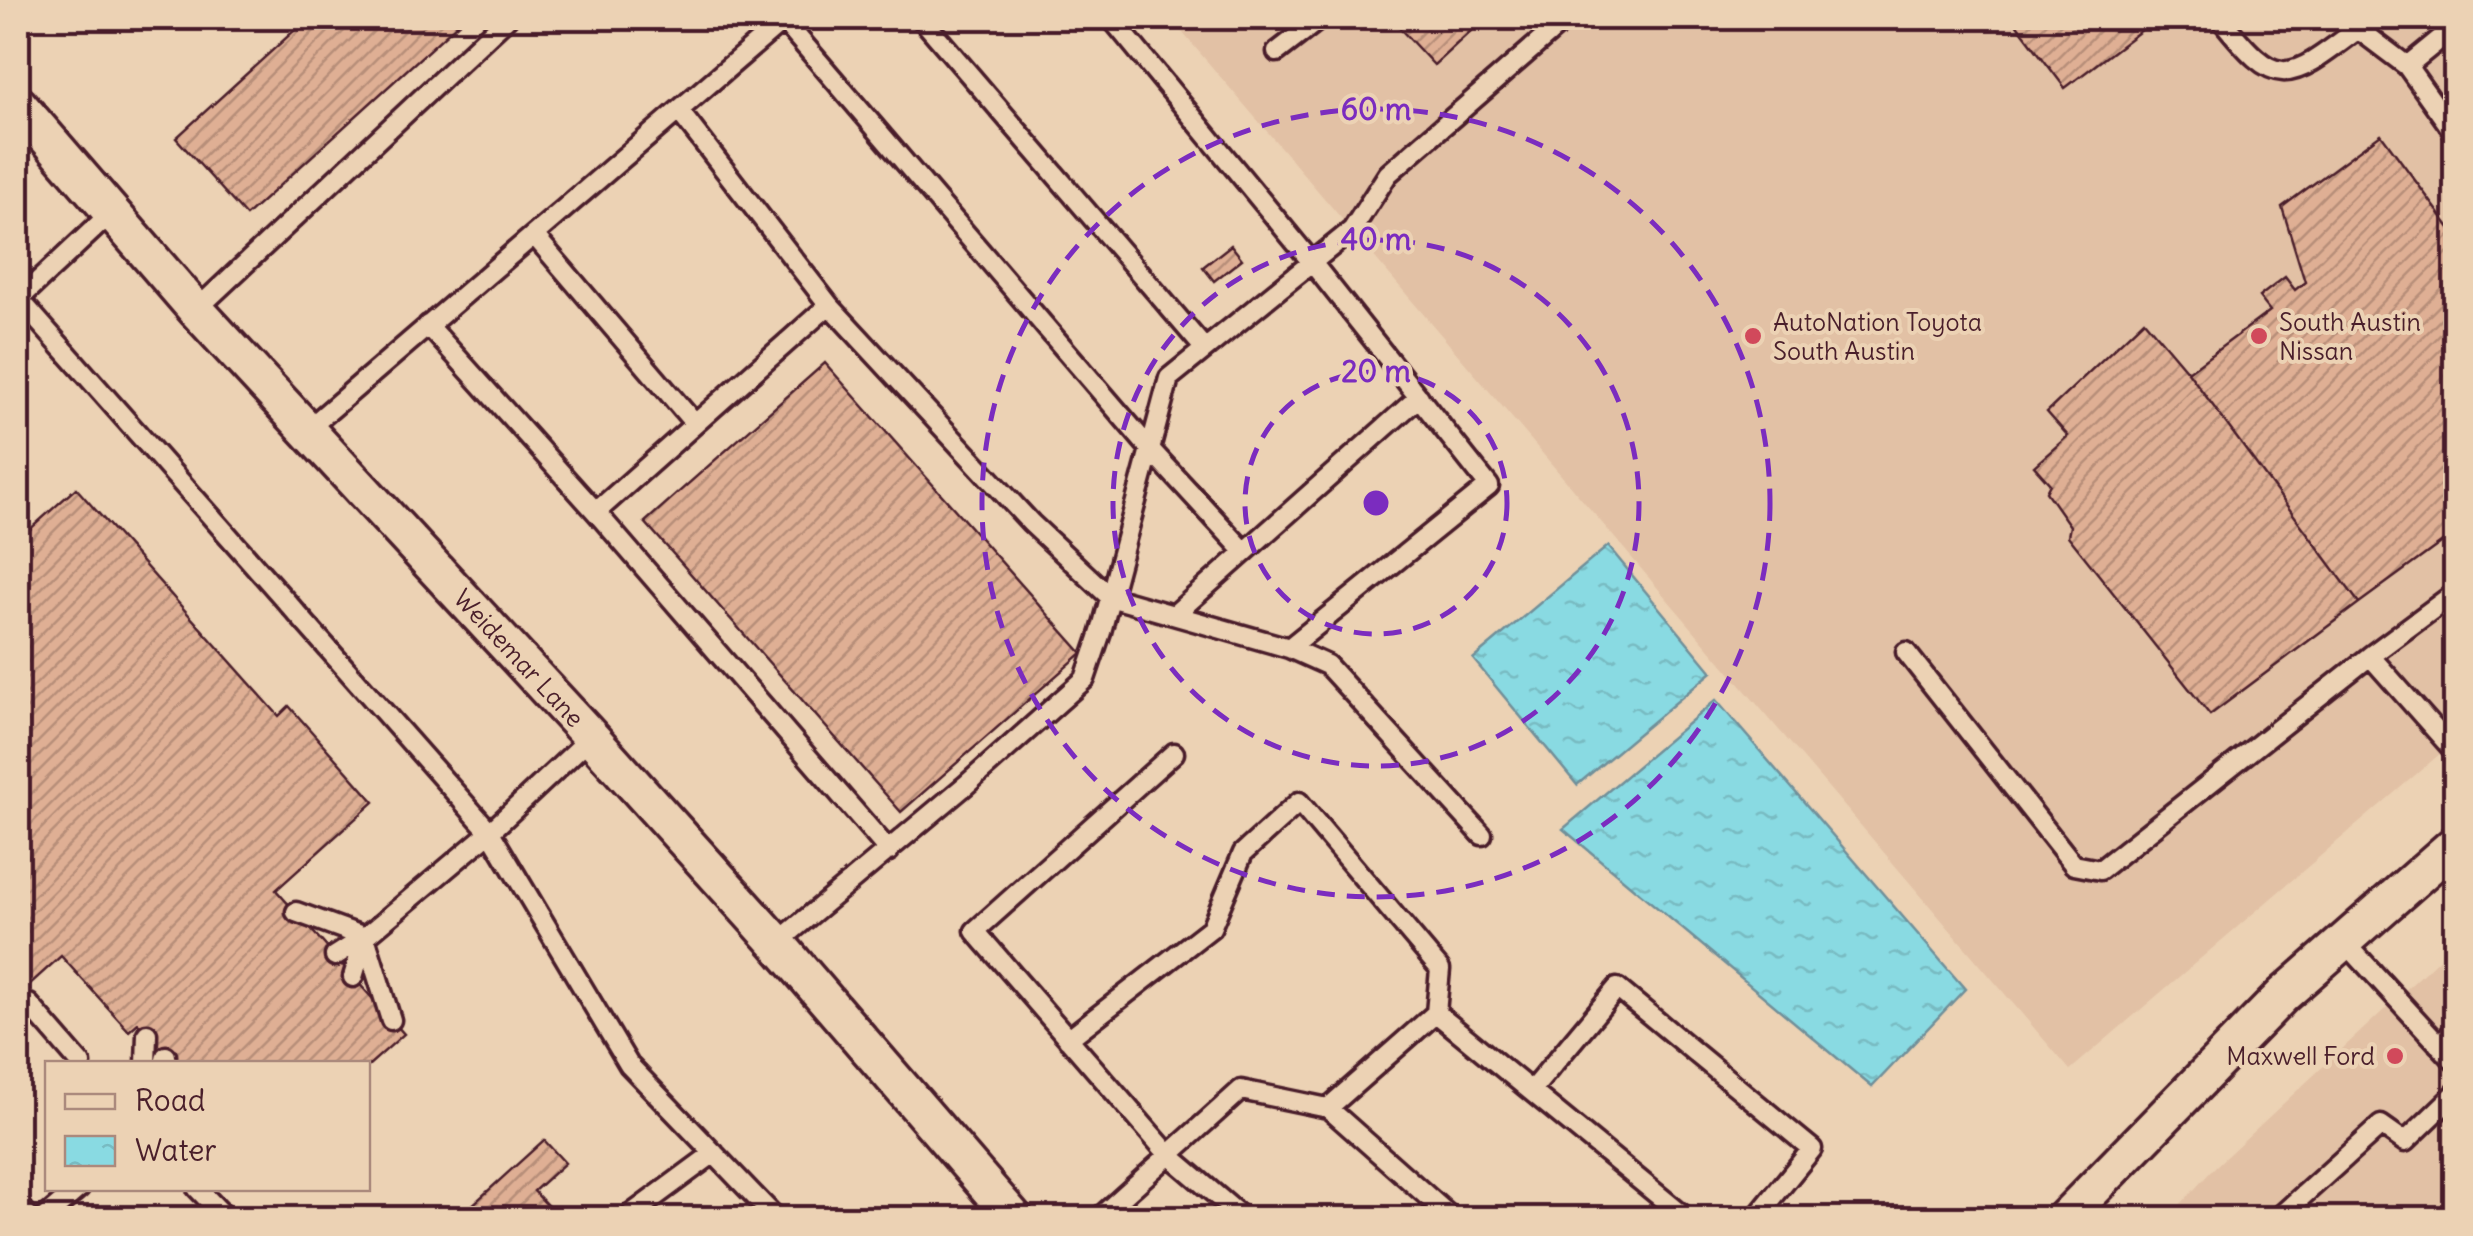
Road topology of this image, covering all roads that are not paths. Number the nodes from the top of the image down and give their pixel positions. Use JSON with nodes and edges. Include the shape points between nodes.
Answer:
{"nodes":[{"id":1,"x":507,"y":18,"type":"edge"},
{"id":2,"x":921,"y":18,"type":"edge"},
{"id":3,"x":1111,"y":18,"type":"edge"},
{"id":4,"x":1320,"y":18,"type":"edge"},
{"id":5,"x":1567,"y":18,"type":"edge"},
{"id":6,"x":2220,"y":18,"type":"edge"},
{"id":7,"x":784,"y":19,"type":"edge"},
{"id":8,"x":2359,"y":23,"type":"edge"},
{"id":9,"x":2456,"y":26,"type":"edge"},
{"id":10,"x":1277,"y":52,"type":"dead end"},
{"id":11,"x":2407,"y":66,"type":"junction"},
{"id":12,"x":18,"y":104,"type":"edge"},
{"id":13,"x":679,"y":110,"type":"junction"},
{"id":14,"x":2456,"y":135,"type":"edge"},
{"id":15,"x":112,"y":212,"type":"junction"},
{"id":16,"x":534,"y":235,"type":"junction"},
{"id":17,"x":1310,"y":260,"type":"junction"},
{"id":18,"x":18,"y":300,"type":"edge"},
{"id":19,"x":829,"y":306,"type":"junction"},
{"id":20,"x":196,"y":310,"type":"junction"},
{"id":21,"x":428,"y":324,"type":"junction"},
{"id":22,"x":1204,"y":348,"type":"junction"},
{"id":23,"x":1419,"y":397,"type":"junction"},
{"id":24,"x":695,"y":424,"type":"junction"},
{"id":25,"x":308,"y":429,"type":"junction"},
{"id":26,"x":1150,"y":448,"type":"junction"},
{"id":27,"x":596,"y":512,"type":"junction"},
{"id":28,"x":1245,"y":552,"type":"junction"},
{"id":29,"x":2456,"y":592,"type":"edge"},
{"id":30,"x":1110,"y":597,"type":"junction"},
{"id":31,"x":1174,"y":615,"type":"junction"},
{"id":32,"x":1289,"y":648,"type":"junction"},
{"id":33,"x":1906,"y":652,"type":"dead end"},
{"id":34,"x":2370,"y":656,"type":"junction"},
{"id":35,"x":592,"y":737,"type":"junction"},
{"id":36,"x":2456,"y":753,"type":"edge"},
{"id":37,"x":1174,"y":754,"type":"dead end"},
{"id":38,"x":490,"y":832,"type":"junction"},
{"id":39,"x":1482,"y":835,"type":"dead end"},
{"id":40,"x":2456,"y":843,"type":"edge"},
{"id":41,"x":889,"y":850,"type":"junction"},
{"id":42,"x":296,"y":912,"type":"dead end"},
{"id":43,"x":316,"y":935,"type":"dead end"},
{"id":44,"x":366,"y":937,"type":"junction"},
{"id":45,"x":2344,"y":941,"type":"junction"},
{"id":46,"x":777,"y":943,"type":"junction"},
{"id":47,"x":335,"y":956,"type":"dead end"},
{"id":48,"x":353,"y":976,"type":"dead end"},
{"id":49,"x":369,"y":994,"type":"dead end"},
{"id":50,"x":29,"y":1004,"type":"dead end"},
{"id":51,"x":1436,"y":1013,"type":"junction"},
{"id":52,"x":392,"y":1020,"type":"dead end"},
{"id":53,"x":2456,"y":1030,"type":"edge"},
{"id":54,"x":147,"y":1034,"type":"dead end"},
{"id":55,"x":1068,"y":1040,"type":"junction"},
{"id":56,"x":2438,"y":1044,"type":"junction"},
{"id":57,"x":78,"y":1061,"type":"edge"},
{"id":58,"x":146,"y":1061,"type":"edge"},
{"id":59,"x":2456,"y":1063,"type":"edge"},
{"id":60,"x":1531,"y":1090,"type":"junction"},
{"id":61,"x":2456,"y":1093,"type":"edge"},
{"id":62,"x":1328,"y":1108,"type":"junction"},
{"id":63,"x":714,"y":1153,"type":"junction"},
{"id":64,"x":1168,"y":1155,"type":"junction"},
{"id":65,"x":76,"y":1191,"type":"edge"},
{"id":66,"x":200,"y":1191,"type":"edge"},
{"id":67,"x":18,"y":1204,"type":"edge"},
{"id":68,"x":30,"y":1218,"type":"edge"},
{"id":69,"x":44,"y":1218,"type":"edge"},
{"id":70,"x":226,"y":1218,"type":"edge"},
{"id":71,"x":626,"y":1218,"type":"edge"},
{"id":72,"x":776,"y":1218,"type":"edge"},
{"id":73,"x":1014,"y":1218,"type":"edge"},
{"id":74,"x":1098,"y":1218,"type":"edge"},
{"id":75,"x":1243,"y":1218,"type":"edge"},
{"id":76,"x":1452,"y":1218,"type":"edge"},
{"id":77,"x":1686,"y":1218,"type":"edge"},
{"id":78,"x":1756,"y":1218,"type":"edge"},
{"id":79,"x":2064,"y":1218,"type":"edge"},
{"id":80,"x":2278,"y":1218,"type":"edge"}],
"edges":[{"from":1,"to":20,"type":"lane"},
{"from":2,"to":22,"type":"lane"},
{"from":3,"to":17,"type":"lane"},
{"from":4,"to":10,"type":"lane"},
{"from":5,"to":17,"type":"lane","via":[[1388,174],[1352,230]]},
{"from":6,"to":8,"type":"lane","via":[[2250,55],[2288,73],[2327,52]]},
{"from":7,"to":13,"type":"lane"},
{"from":7,"to":26,"type":"lane"},
{"from":8,"to":11,"type":"lane"},
{"from":9,"to":11,"type":"lane"},
{"from":11,"to":14,"type":"lane"},
{"from":12,"to":15,"type":"street","name":"Weidemar Lane"},
{"from":13,"to":16,"type":"lane"},
{"from":13,"to":19,"type":"lane"},
{"from":15,"to":18,"type":"lane"},
{"from":15,"to":20,"type":"street","name":"Weidemar Lane"},
{"from":16,"to":21,"type":"lane"},
{"from":16,"to":24,"type":"lane"},
{"from":17,"to":22,"type":"lane"},
{"from":17,"to":23,"type":"lane"},
{"from":18,"to":38,"type":"lane"},
{"from":19,"to":24,"type":"lane"},
{"from":19,"to":30,"type":"lane","via":[[1031,524]]},
{"from":20,"to":25,"type":"street","name":"Weidemar Lane"},
{"from":21,"to":25,"type":"lane"},
{"from":21,"to":27,"type":"lane"},
{"from":22,"to":26,"type":"lane","via":[[1169,378]]},
{"from":23,"to":28,"type":"lane"},
{"from":23,"to":32,"type":"lane","via":[[1489,486]]},
{"from":24,"to":27,"type":"lane"},
{"from":25,"to":35,"type":"street","name":"Weidemar Lane"},
{"from":26,"to":28,"type":"lane"},
{"from":26,"to":30,"type":"lane"},
{"from":27,"to":41,"type":"lane"},
{"from":28,"to":31,"type":"lane"},
{"from":29,"to":34,"type":"lane"},
{"from":30,"to":31,"type":"lane"},
{"from":30,"to":41,"type":"lane","via":[[1085,678]]},
{"from":31,"to":32,"type":"lane"},
{"from":32,"to":39,"type":"lane","via":[[1327,665]]},
{"from":33,"to":34,"type":"lane","via":[[2074,865],[2100,870]]},
{"from":34,"to":36,"type":"lane"},
{"from":35,"to":38,"type":"lane"},
{"from":35,"to":46,"type":"street","name":"Weidemar Lane"},
{"from":37,"to":55,"type":"lane","via":[[974,931]]},
{"from":38,"to":44,"type":"lane"},
{"from":38,"to":63,"type":"lane","via":[[630,1065]]},
{"from":40,"to":45,"type":"street"},
{"from":41,"to":46,"type":"lane"},
{"from":42,"to":44,"type":"lane"},
{"from":43,"to":44,"type":"lane"},
{"from":44,"to":47,"type":"lane"},
{"from":44,"to":48,"type":"lane"},
{"from":44,"to":49,"type":"lane"},
{"from":44,"to":52,"type":"lane"},
{"from":45,"to":56,"type":"lane"},
{"from":45,"to":79,"type":"street"},
{"from":46,"to":73,"type":"street","name":"Weidemar Lane"},
{"from":50,"to":57,"type":"lane"},
{"from":51,"to":55,"type":"lane","via":[[1440,969],[1299,802],[1243,853],[1212,928]]},
{"from":51,"to":60,"type":"lane"},
{"from":51,"to":62,"type":"lane"},
{"from":53,"to":56,"type":"lane"},
{"from":54,"to":58,"type":"lane"},
{"from":55,"to":64,"type":"lane"},
{"from":56,"to":59,"type":"lane"},
{"from":60,"to":77,"type":"lane"},
{"from":60,"to":78,"type":"lane","via":[[1617,988],[1812,1149]]},
{"from":61,"to":80,"type":"lane","via":[[2405,1142],[2381,1125]]},
{"from":62,"to":64,"type":"lane","via":[[1241,1090]]},
{"from":62,"to":76,"type":"lane"},
{"from":63,"to":71,"type":"lane"},
{"from":63,"to":72,"type":"lane"},
{"from":64,"to":74,"type":"lane"},
{"from":64,"to":75,"type":"lane"},
{"from":65,"to":69,"type":"lane"},
{"from":66,"to":70,"type":"lane"},
{"from":67,"to":68,"type":"lane"}]}
